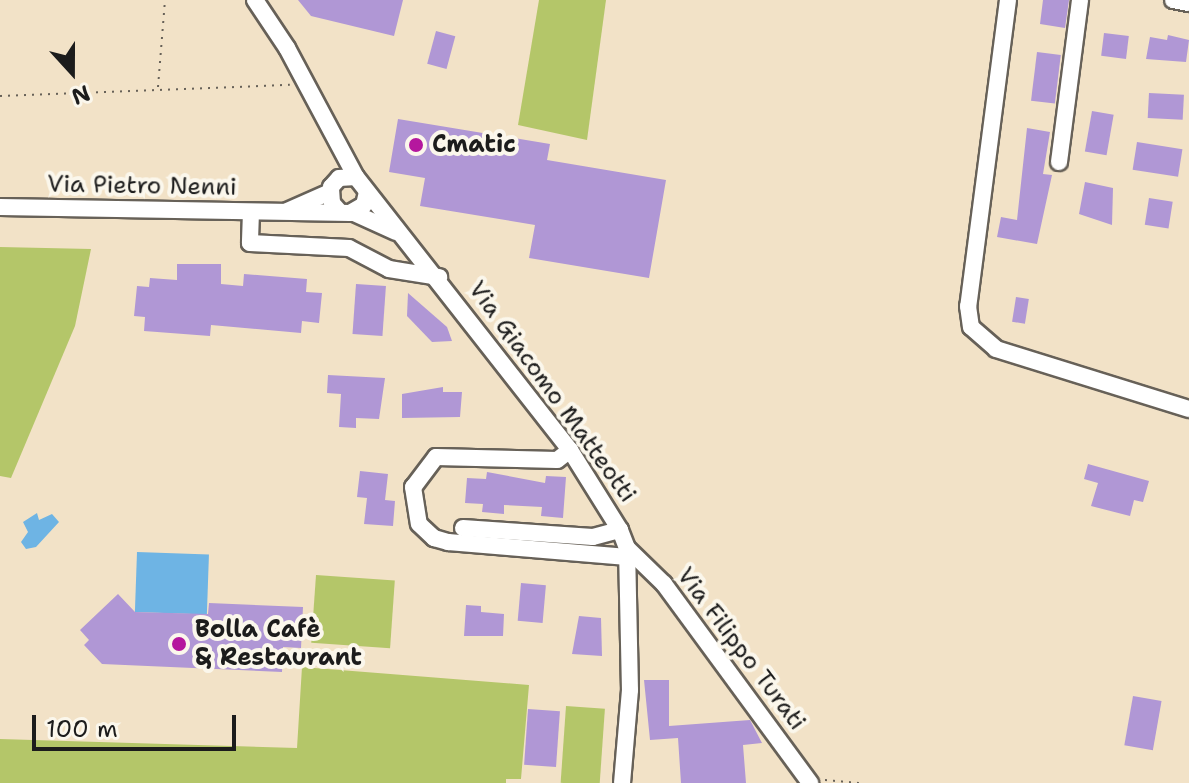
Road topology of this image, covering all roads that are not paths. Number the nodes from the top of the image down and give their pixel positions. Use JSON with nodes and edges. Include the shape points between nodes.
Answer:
{"nodes":[{"id":1,"x":255,"y":0,"type":"edge"},
{"id":2,"x":1008,"y":0,"type":"edge"},
{"id":3,"x":1080,"y":0,"type":"edge"},
{"id":4,"x":1173,"y":0,"type":"edge"},
{"id":5,"x":1189,"y":3,"type":"edge"},
{"id":6,"x":336,"y":139,"type":"junction"},
{"id":7,"x":1059,"y":162,"type":"dead end"},
{"id":8,"x":356,"y":177,"type":"junction"},
{"id":9,"x":332,"y":187,"type":"junction"},
{"id":10,"x":367,"y":192,"type":"junction"},
{"id":11,"x":0,"y":207,"type":"edge"},
{"id":12,"x":251,"y":212,"type":"junction"},
{"id":13,"x":347,"y":212,"type":"junction"},
{"id":14,"x":283,"y":213,"type":"junction"},
{"id":15,"x":318,"y":214,"type":"junction"},
{"id":16,"x":408,"y":240,"type":"junction"},
{"id":17,"x":317,"y":243,"type":"junction"},
{"id":18,"x":401,"y":270,"type":"junction"},
{"id":19,"x":439,"y":277,"type":"junction"},
{"id":20,"x":1189,"y":409,"type":"edge"},
{"id":21,"x":570,"y":450,"type":"junction"},
{"id":22,"x":463,"y":528,"type":"dead end"},
{"id":23,"x":620,"y":530,"type":"junction"},
{"id":24,"x":627,"y":552,"type":"junction"},
{"id":25,"x":809,"y":781,"type":"edge"},
{"id":26,"x":622,"y":783,"type":"edge"}],
"edges":[{"from":1,"to":6,"type":"street","name":"Via Giacomo Matteotti"},
{"from":2,"to":20,"type":"street","via":[[968,306],[971,327],[996,349],[1051,361]]},
{"from":3,"to":7,"type":"street"},
{"from":4,"to":5,"type":"street"},
{"from":6,"to":8,"type":"street","name":"Via Giacomo Matteotti"},
{"from":6,"to":9,"type":"street"},
{"from":8,"to":9,"type":"street","name":"Via Pietro Nenni"},
{"from":8,"to":10,"type":"street","name":"Via Giacomo Matteotti"},
{"from":9,"to":13,"type":"street"},
{"from":9,"to":14,"type":"street","name":"Via Pietro Nenni"},
{"from":10,"to":13,"type":"street","via":[[364,205]]},
{"from":10,"to":16,"type":"street","name":"Via Giacomo Matteotti"},
{"from":11,"to":12,"type":"street","name":"Via Pietro Nenni"},
{"from":12,"to":14,"type":"street","name":"Via Pietro Nenni"},
{"from":12,"to":17,"type":"street","via":[[250,243]]},
{"from":13,"to":15,"type":"street","name":"Via Pietro Nenni"},
{"from":13,"to":16,"type":"street","name":"Via Giacomo Matteotti"},
{"from":14,"to":15,"type":"street","name":"Via Pietro Nenni"},
{"from":15,"to":17,"type":"street"},
{"from":16,"to":18,"type":"street","via":[[412,262]]},
{"from":16,"to":19,"type":"street","name":"Via Giacomo Matteotti"},
{"from":17,"to":18,"type":"street","via":[[349,248]]},
{"from":18,"to":19,"type":"street"},
{"from":19,"to":21,"type":"street","name":"Via Giacomo Matteotti"},
{"from":21,"to":23,"type":"street","name":"Via Giacomo Matteotti"},
{"from":21,"to":24,"type":"street","via":[[557,460],[436,457],[413,487],[419,524],[448,542]]},
{"from":22,"to":23,"type":"street","via":[[593,537]]},
{"from":23,"to":24,"type":"street","name":"Via Giacomo Matteotti"},
{"from":24,"to":25,"type":"street","name":"Via Filippo Turati","via":[[664,584]]},
{"from":24,"to":26,"type":"street","name":"Via Giacomo Matteotti","via":[[630,690]]}]}
